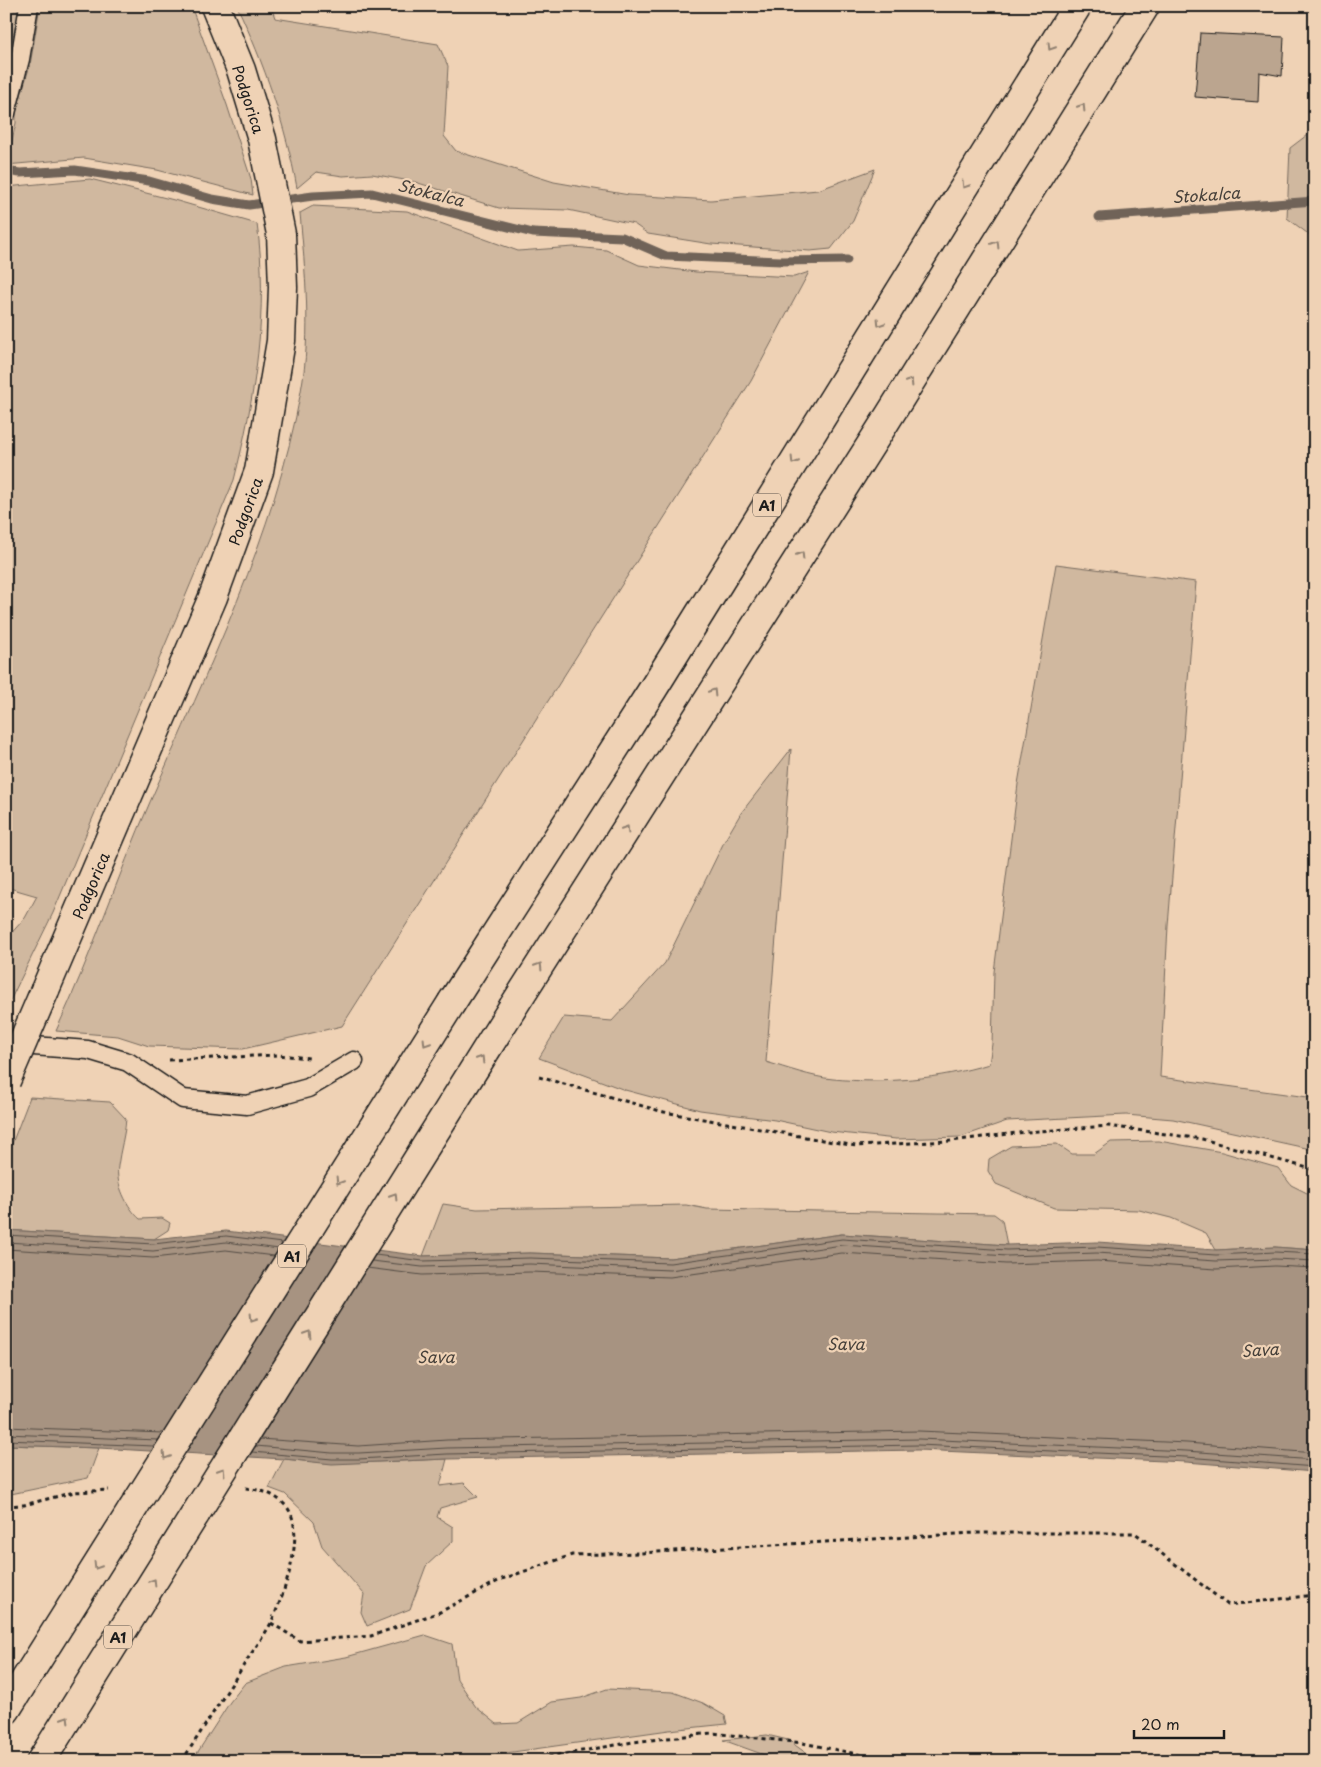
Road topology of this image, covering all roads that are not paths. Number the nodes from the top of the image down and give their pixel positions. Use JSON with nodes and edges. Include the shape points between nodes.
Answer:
{"nodes":[{"id":1,"x":29,"y":6,"type":"edge"},
{"id":2,"x":215,"y":6,"type":"edge"},
{"id":3,"x":1077,"y":6,"type":"edge"},
{"id":4,"x":1145,"y":6,"type":"edge"},
{"id":5,"x":6,"y":113,"type":"edge"},
{"id":6,"x":6,"y":1044,"type":"edge"},
{"id":7,"x":354,"y":1062,"type":"road end"},
{"id":8,"x":6,"y":1080,"type":"edge"},
{"id":9,"x":6,"y":1710,"type":"edge"},
{"id":10,"x":40,"y":1761,"type":"edge"}],
"edges":[{"from":1,"to":5,"type":"lane"},
{"from":2,"to":8,"type":"main road","name":"Podgorica","bridge":true,"via":[[241,70],[269,170],[281,234],[281,341],[259,470],[210,606]]},
{"from":3,"to":9,"type":"main road","number":"A1","one_way":true,"bridge":true,"via":[[653,689]]},
{"from":10,"to":4,"type":"main road","number":"A1","one_way":true,"bridge":true},
{"from":6,"to":7,"type":"lane","via":[[88,1050],[128,1062],[184,1099],[247,1105],[308,1088]]}]}
